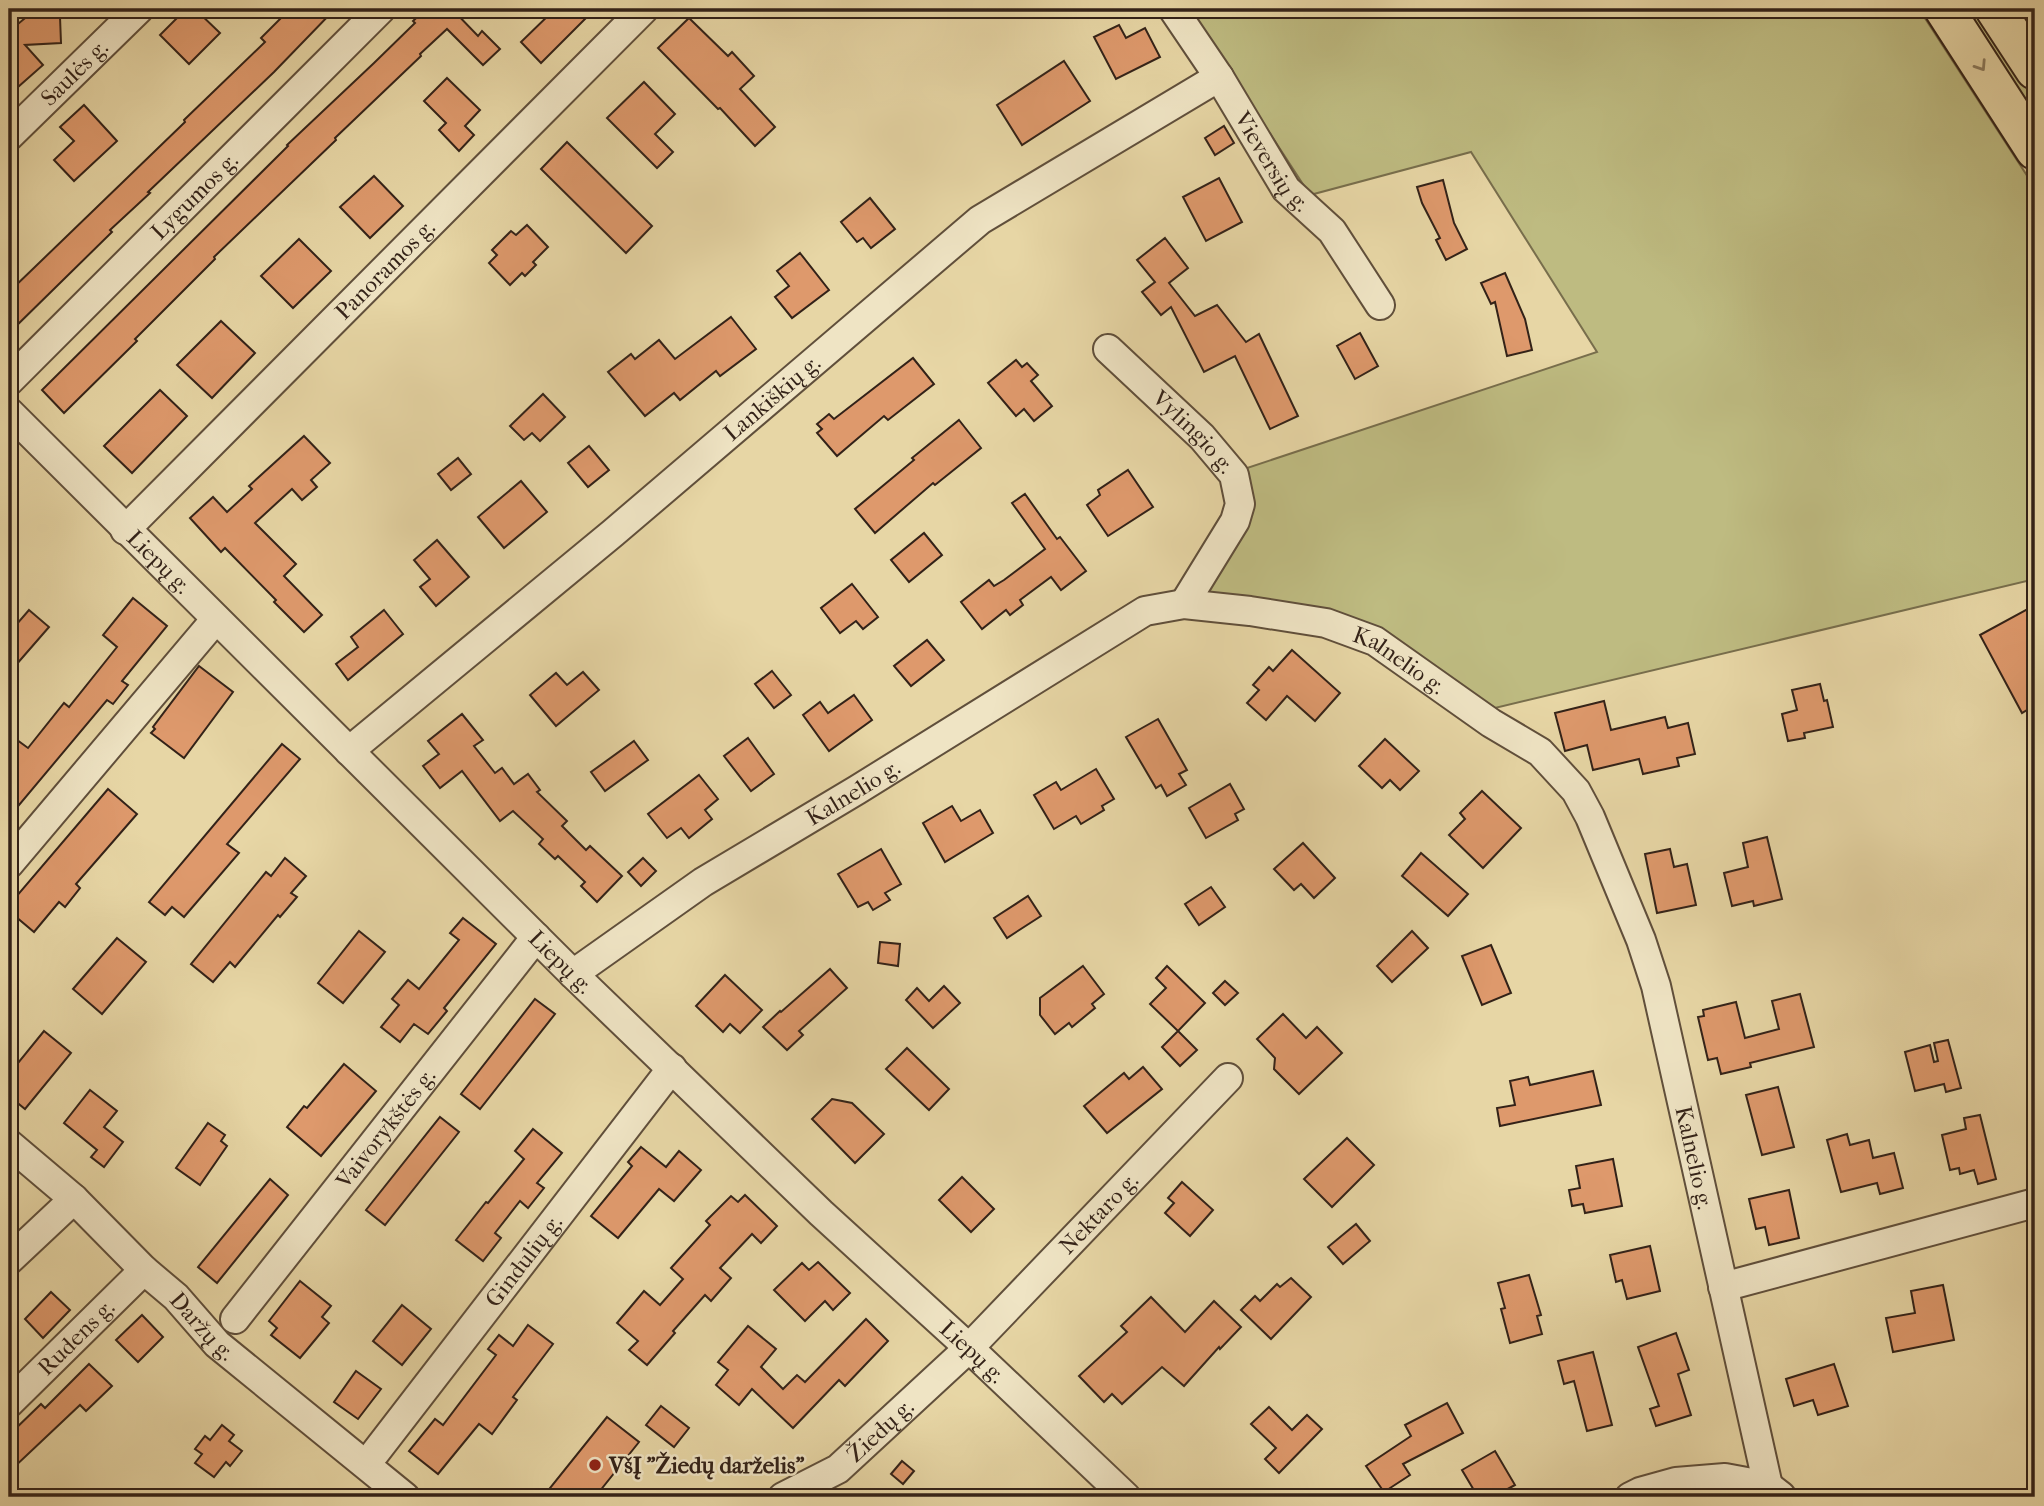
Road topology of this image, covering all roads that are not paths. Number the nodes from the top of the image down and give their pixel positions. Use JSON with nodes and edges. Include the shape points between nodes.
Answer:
{"nodes":[{"id":1,"x":139,"y":9,"type":"edge"},
{"id":2,"x":381,"y":9,"type":"edge"},
{"id":3,"x":644,"y":9,"type":"edge"},
{"id":4,"x":1173,"y":9,"type":"edge"},
{"id":5,"x":1944,"y":9,"type":"edge"},
{"id":6,"x":1995,"y":9,"type":"edge"},
{"id":7,"x":2035,"y":70,"type":"edge"},
{"id":8,"x":1219,"y":77,"type":"junction"},
{"id":9,"x":9,"y":136,"type":"edge"},
{"id":10,"x":2035,"y":150,"type":"edge"},
{"id":11,"x":1380,"y":304,"type":"dead end"},
{"id":12,"x":1108,"y":349,"type":"dead end"},
{"id":13,"x":9,"y":381,"type":"edge"},
{"id":14,"x":9,"y":412,"type":"edge"},
{"id":15,"x":125,"y":530,"type":"junction"},
{"id":16,"x":1184,"y":604,"type":"junction"},
{"id":17,"x":216,"y":620,"type":"junction"},
{"id":18,"x":349,"y":751,"type":"junction"},
{"id":19,"x":9,"y":864,"type":"edge"},
{"id":20,"x":536,"y":936,"type":"junction"},
{"id":21,"x":573,"y":974,"type":"junction"},
{"id":22,"x":672,"y":1068,"type":"junction"},
{"id":23,"x":1228,"y":1078,"type":"dead end"},
{"id":24,"x":9,"y":1144,"type":"edge"},
{"id":25,"x":74,"y":1199,"type":"junction"},
{"id":26,"x":2035,"y":1203,"type":"edge"},
{"id":27,"x":9,"y":1260,"type":"edge"},
{"id":28,"x":144,"y":1270,"type":"junction"},
{"id":29,"x":1723,"y":1287,"type":"junction"},
{"id":30,"x":235,"y":1319,"type":"dead end"},
{"id":31,"x":969,"y":1348,"type":"junction"},
{"id":32,"x":9,"y":1403,"type":"edge"},
{"id":33,"x":375,"y":1453,"type":"dead end"},
{"id":34,"x":1775,"y":1492,"type":"edge"},
{"id":35,"x":405,"y":1497,"type":"edge"},
{"id":36,"x":783,"y":1497,"type":"edge"},
{"id":37,"x":1126,"y":1497,"type":"edge"},
{"id":38,"x":1630,"y":1497,"type":"edge"}],
"edges":[{"from":1,"to":9,"type":"street","name":"Saulės g."},
{"from":2,"to":13,"type":"street","name":"Lygumos g."},
{"from":3,"to":15,"type":"street","name":"Panoramos g."},
{"from":4,"to":8,"type":"street","name":"Vieversių g."},
{"from":5,"to":10,"type":"highway","one_way":true},
{"from":6,"to":7,"type":"highway"},
{"from":8,"to":11,"type":"street","name":"Vieversių g.","via":[[1286,189],[1332,231]]},
{"from":8,"to":18,"type":"street","name":"Lankiškių g.","via":[[980,220]]},
{"from":12,"to":16,"type":"street","name":"Vylingio g.","via":[[1202,437],[1234,475],[1240,503],[1235,522]]},
{"from":14,"to":15,"type":"street","name":"Liepų g."},
{"from":15,"to":17,"type":"street","name":"Liepų g."},
{"from":16,"to":21,"type":"street","name":"Kalnelio g.","via":[[1145,611],[703,881]]},
{"from":16,"to":29,"type":"street","name":"Kalnelio g.","via":[[1326,623],[1375,641],[1540,752],[1576,791],[1641,940],[1656,986]]},
{"from":17,"to":18,"type":"street","name":"Liepų g."},
{"from":17,"to":19,"type":"street"},
{"from":18,"to":20,"type":"street","name":"Liepų g."},
{"from":20,"to":21,"type":"street","name":"Liepų g."},
{"from":20,"to":30,"type":"street","name":"Vaivorykštės g."},
{"from":21,"to":22,"type":"street","name":"Liepų g."},
{"from":22,"to":31,"type":"street","name":"Liepų g."},
{"from":22,"to":33,"type":"street","name":"Gindulių g."},
{"from":23,"to":31,"type":"street","name":"Nektaro g."},
{"from":24,"to":25,"type":"street","name":"Daržų g."},
{"from":25,"to":27,"type":"street"},
{"from":25,"to":28,"type":"street","name":"Daržų g."},
{"from":26,"to":29,"type":"street"},
{"from":28,"to":32,"type":"street","name":"Rudens g."},
{"from":28,"to":35,"type":"street","name":"Daržų g.","via":[[176,1297],[217,1344]]},
{"from":29,"to":34,"type":"street","name":"Kalnelio g."},
{"from":31,"to":36,"type":"street","name":"Žiedų g.","via":[[838,1469]]},
{"from":31,"to":37,"type":"street","name":"Liepų g."},
{"from":34,"to":38,"type":"street","via":[[1725,1478],[1676,1482]]}]}
